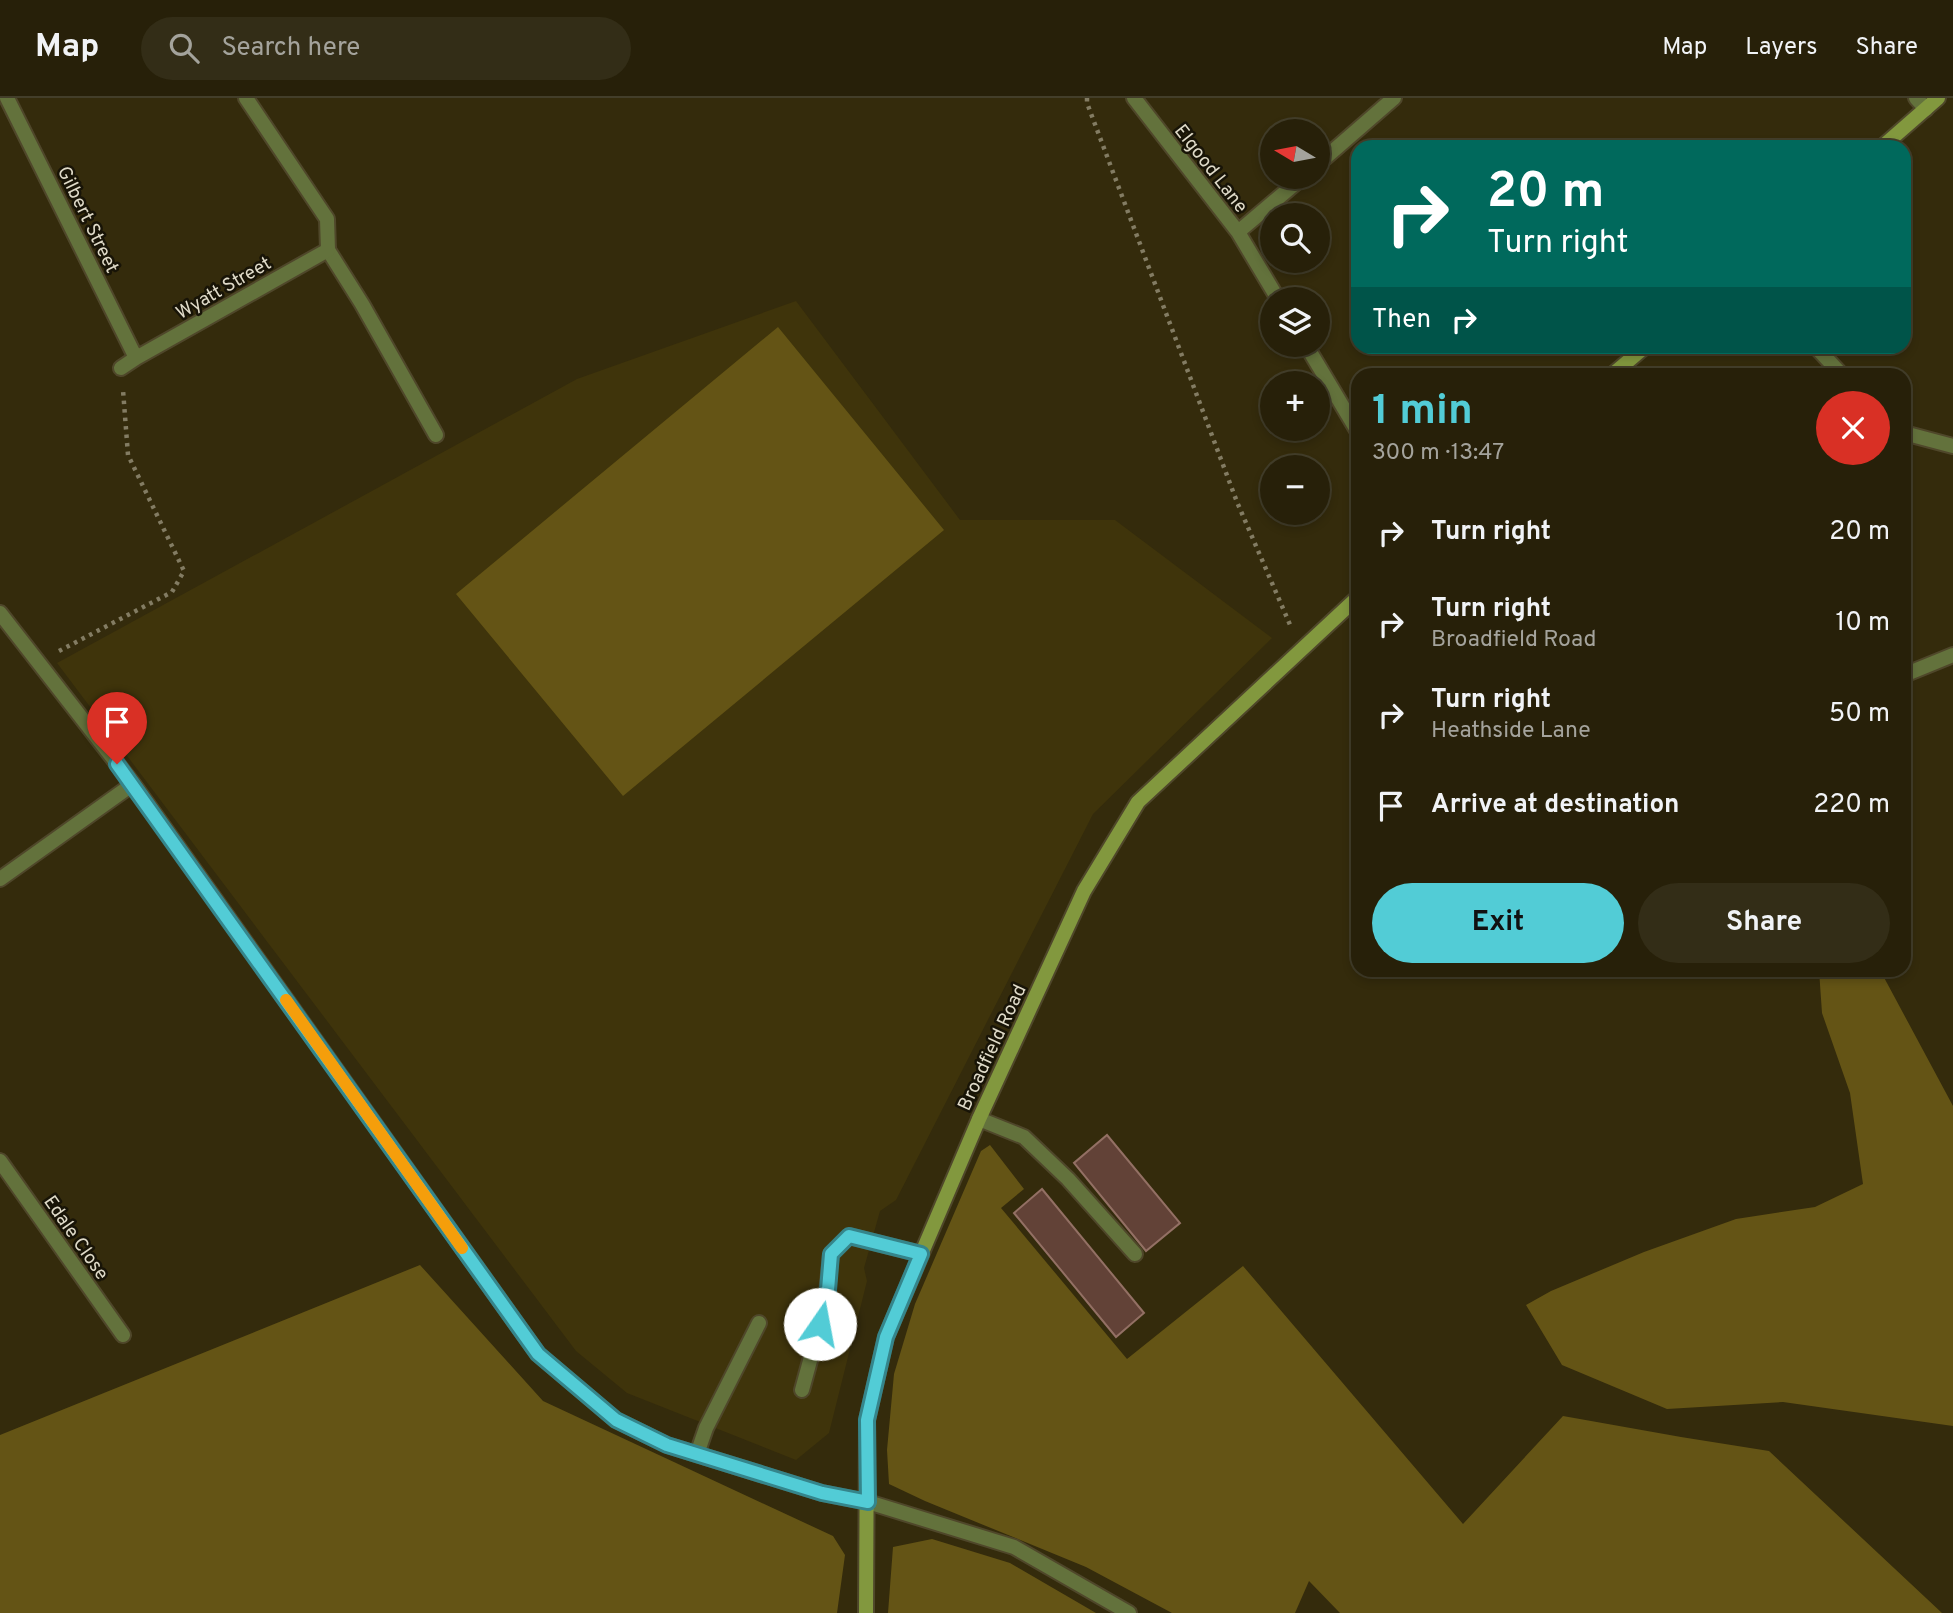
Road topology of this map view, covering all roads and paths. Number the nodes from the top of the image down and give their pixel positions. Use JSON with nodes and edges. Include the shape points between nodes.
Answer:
{"nodes":[{"id":1,"x":7,"y":98,"type":"edge"},
{"id":2,"x":246,"y":98,"type":"edge"},
{"id":3,"x":1087,"y":98,"type":"edge"},
{"id":4,"x":1134,"y":98,"type":"edge"},
{"id":5,"x":1394,"y":98,"type":"edge"},
{"id":6,"x":1938,"y":98,"type":"edge"},
{"id":7,"x":1921,"y":104,"type":"edge"},
{"id":8,"x":1888,"y":140,"type":"edge"},
{"id":9,"x":1330,"y":154,"type":"edge"},
{"id":10,"x":1289,"y":189,"type":"edge"},
{"id":11,"x":1238,"y":232,"type":"junction"},
{"id":12,"x":328,"y":250,"type":"junction"},
{"id":13,"x":1271,"y":287,"type":"edge"},
{"id":14,"x":1637,"y":354,"type":"edge"},
{"id":15,"x":1822,"y":354,"type":"edge"},
{"id":16,"x":1313,"y":357,"type":"edge"},
{"id":17,"x":136,"y":358,"type":"junction"},
{"id":18,"x":121,"y":368,"type":"joint"},
{"id":19,"x":1620,"y":368,"type":"edge"},
{"id":20,"x":1835,"y":368,"type":"edge"},
{"id":21,"x":1351,"y":420,"type":"edge"},
{"id":22,"x":436,"y":435,"type":"dead end"},
{"id":23,"x":1911,"y":435,"type":"edge"},
{"id":24,"x":1953,"y":446,"type":"edge"},
{"id":25,"x":1351,"y":604,"type":"edge"},
{"id":26,"x":0,"y":613,"type":"edge"},
{"id":27,"x":1301,"y":650,"type":"junction"},
{"id":28,"x":1953,"y":655,"type":"edge"},
{"id":29,"x":37,"y":663,"type":"junction"},
{"id":30,"x":1911,"y":672,"type":"edge"},
{"id":31,"x":134,"y":784,"type":"junction"},
{"id":32,"x":0,"y":879,"type":"edge"},
{"id":33,"x":979,"y":1119,"type":"junction"},
{"id":34,"x":0,"y":1161,"type":"edge"},
{"id":35,"x":921,"y":1254,"type":"junction"},
{"id":36,"x":1135,"y":1254,"type":"dead end"},
{"id":37,"x":759,"y":1323,"type":"dead end"},
{"id":38,"x":123,"y":1335,"type":"dead end"},
{"id":39,"x":802,"y":1390,"type":"dead end"},
{"id":40,"x":697,"y":1454,"type":"junction"},
{"id":41,"x":868,"y":1502,"type":"junction"},
{"id":42,"x":866,"y":1613,"type":"edge"},
{"id":43,"x":1129,"y":1613,"type":"edge"}],
"edges":[{"from":1,"to":17,"type":"street","name":"Gilbert Street"},
{"from":2,"to":12,"type":"street","via":[[327,219]]},
{"from":3,"to":27,"type":"path","via":[[1237,502]]},
{"from":4,"to":11,"type":"street","name":"Elgood Lane"},
{"from":5,"to":9,"type":"street"},
{"from":6,"to":7,"type":"street"},
{"from":7,"to":8,"type":"street"},
{"from":10,"to":11,"type":"street"},
{"from":11,"to":13,"type":"street","name":"Elgood Lane"},
{"from":12,"to":17,"type":"street","name":"Wyatt Street"},
{"from":12,"to":22,"type":"street"},
{"from":14,"to":19,"type":"street"},
{"from":15,"to":20,"type":"street"},
{"from":16,"to":21,"type":"street"},
{"from":17,"to":18,"type":"street","name":"Wyatt Street"},
{"from":18,"to":29,"type":"path","via":[[128,455],[184,571],[172,592]]},
{"from":23,"to":24,"type":"street"},
{"from":25,"to":27,"type":"street","name":"Broadfield Road"},
{"from":26,"to":29,"type":"street"},
{"from":27,"to":33,"type":"street","name":"Broadfield Road","via":[[1138,802],[1084,891]]},
{"from":28,"to":30,"type":"street"},
{"from":29,"to":31,"type":"street"},
{"from":31,"to":32,"type":"street"},
{"from":31,"to":40,"type":"street","via":[[538,1354],[616,1420]]},
{"from":33,"to":35,"type":"street","name":"Broadfield Road"},
{"from":33,"to":36,"type":"street","via":[[1024,1136]]},
{"from":34,"to":38,"type":"street","name":"Edale Close"},
{"from":35,"to":39,"type":"street","via":[[849,1236],[831,1254],[827,1302]]},
{"from":35,"to":41,"type":"street","name":"Broadfield Road","via":[[886,1337],[867,1420]]},
{"from":37,"to":40,"type":"street"},
{"from":40,"to":41,"type":"street","via":[[822,1493]]},
{"from":41,"to":42,"type":"street","name":"Broadfield Road"},
{"from":41,"to":43,"type":"street","via":[[1014,1547]]}]}
